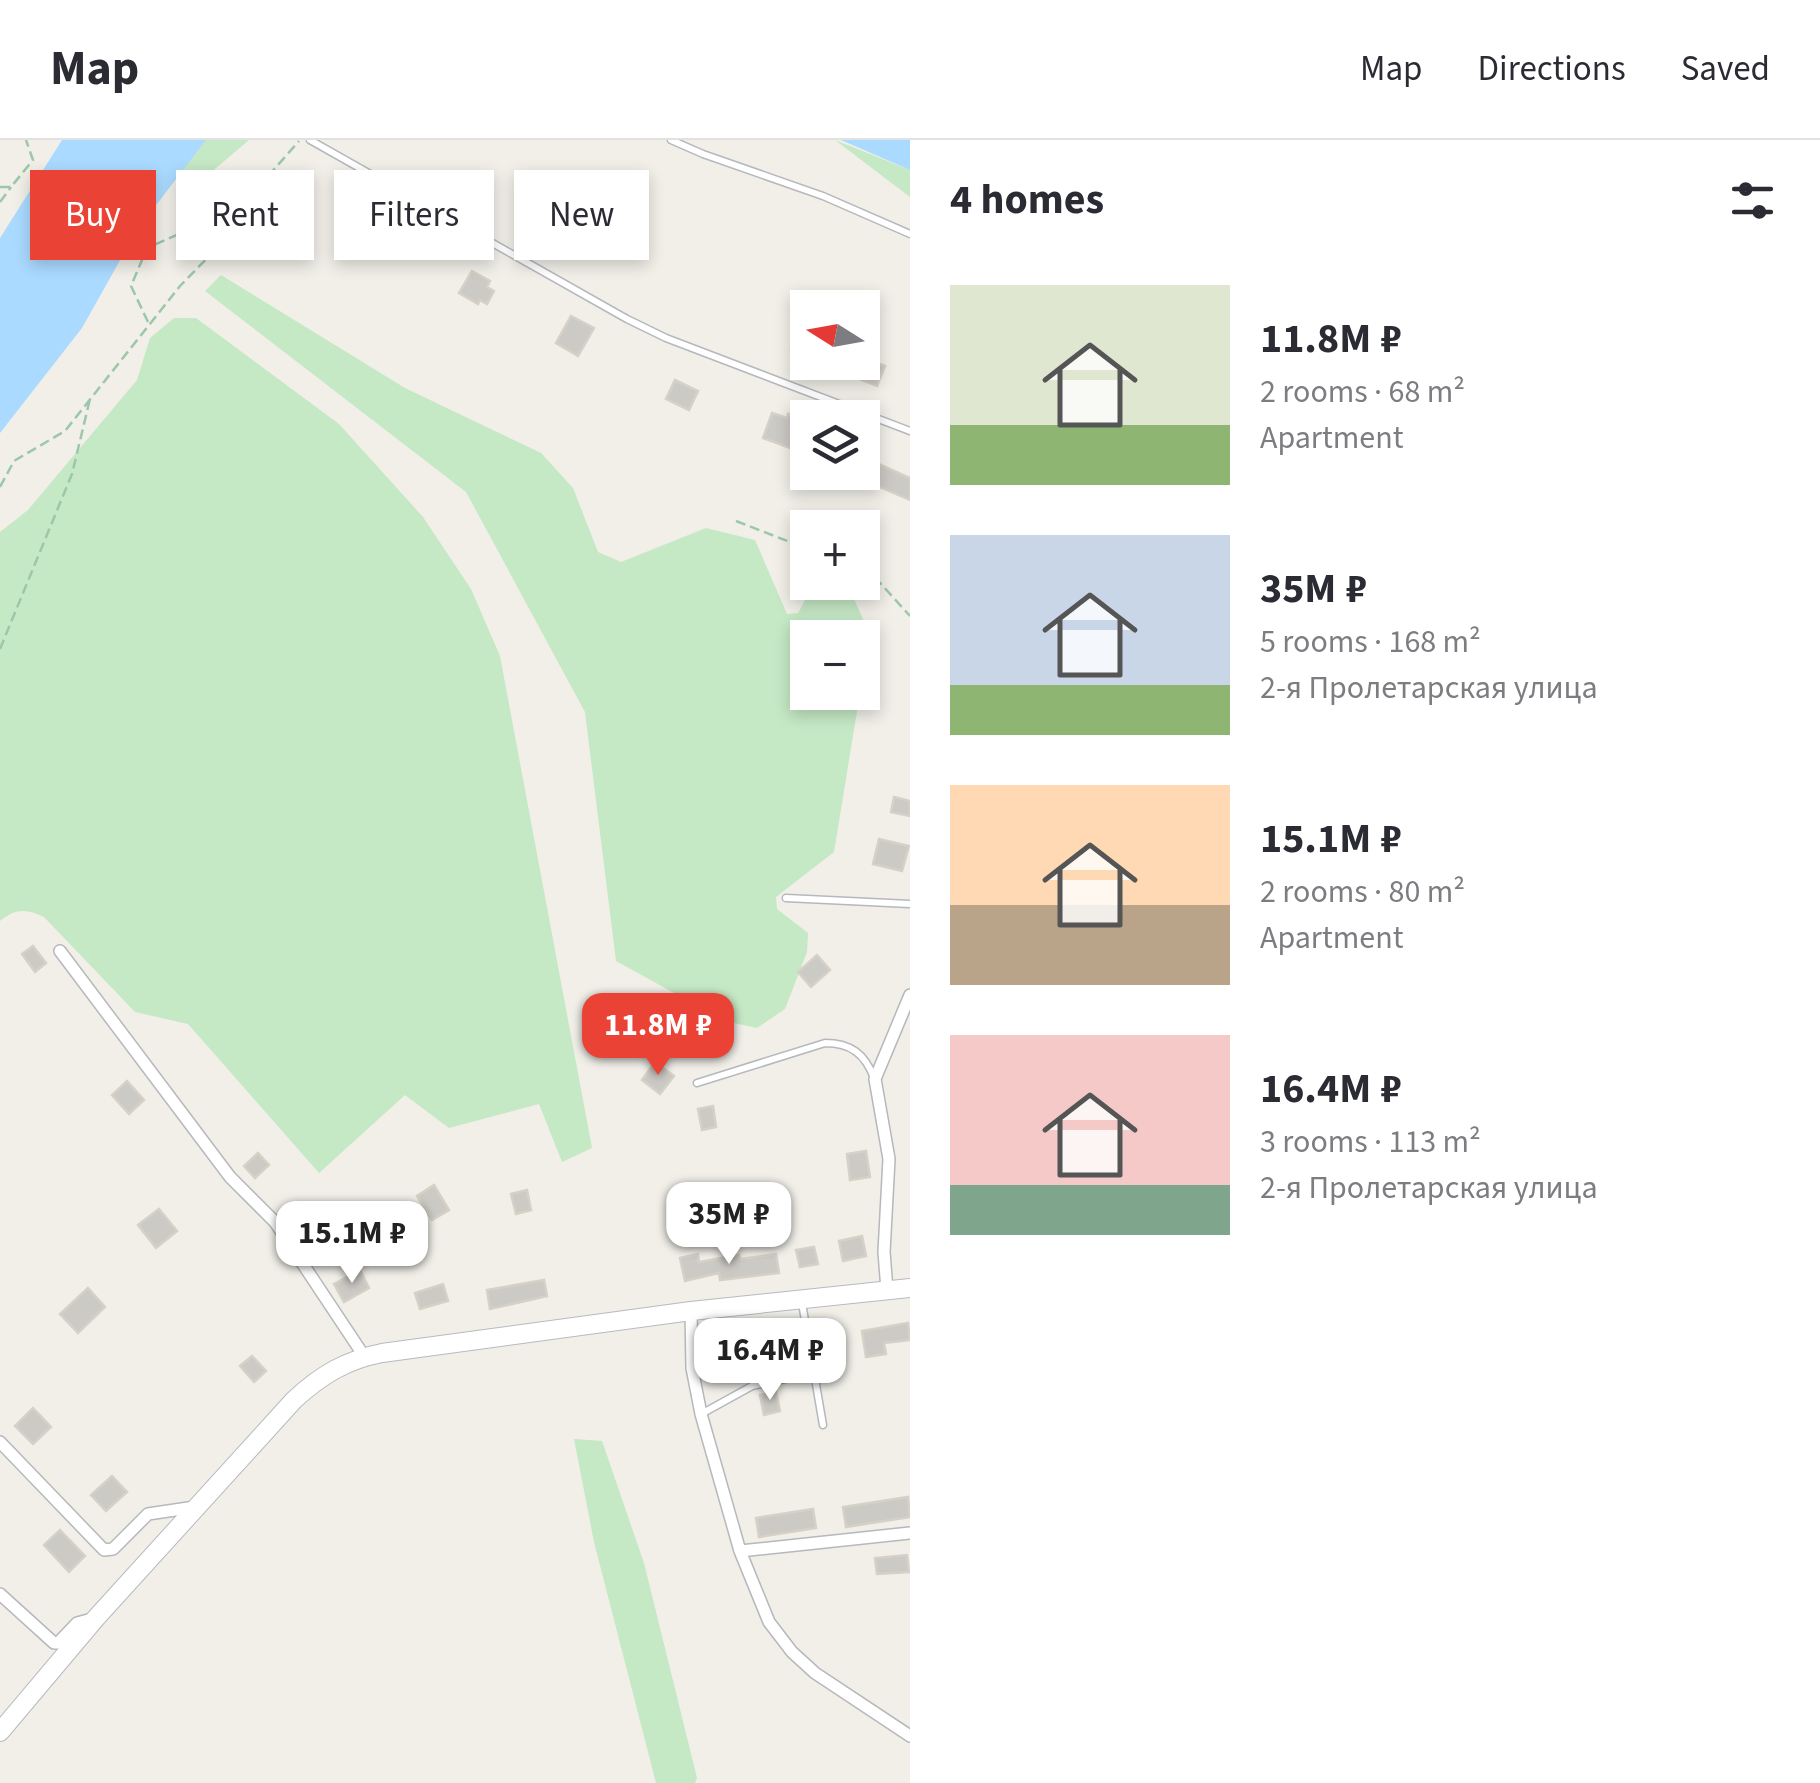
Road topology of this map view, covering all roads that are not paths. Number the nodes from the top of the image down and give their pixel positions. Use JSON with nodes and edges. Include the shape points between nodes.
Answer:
{"nodes":[{"id":1,"x":310,"y":140,"type":"edge"},
{"id":2,"x":671,"y":140,"type":"edge"},
{"id":3,"x":910,"y":234,"type":"edge"},
{"id":4,"x":910,"y":432,"type":"edge"},
{"id":5,"x":786,"y":898,"type":"dead end"},
{"id":6,"x":910,"y":904,"type":"edge"},
{"id":7,"x":60,"y":951,"type":"dead end"},
{"id":8,"x":910,"y":995,"type":"edge"},
{"id":9,"x":874,"y":1079,"type":"junction"},
{"id":10,"x":697,"y":1082,"type":"dead end"},
{"id":11,"x":910,"y":1288,"type":"edge"},
{"id":12,"x":888,"y":1290,"type":"junction"},
{"id":13,"x":801,"y":1299,"type":"junction"},
{"id":14,"x":690,"y":1310,"type":"junction"},
{"id":15,"x":364,"y":1356,"type":"junction"},
{"id":16,"x":813,"y":1373,"type":"junction"},
{"id":17,"x":701,"y":1414,"type":"junction"},
{"id":18,"x":823,"y":1425,"type":"dead end"},
{"id":19,"x":3,"y":1451,"type":"edge"},
{"id":20,"x":195,"y":1507,"type":"junction"},
{"id":21,"x":910,"y":1533,"type":"edge"},
{"id":22,"x":740,"y":1551,"type":"junction"},
{"id":23,"x":0,"y":1594,"type":"edge"},
{"id":24,"x":96,"y":1618,"type":"junction"},
{"id":25,"x":0,"y":1732,"type":"edge"},
{"id":26,"x":910,"y":1736,"type":"edge"}],
"edges":[{"from":1,"to":4,"type":"lane","via":[[627,320]]},
{"from":2,"to":3,"type":"lane"},
{"from":5,"to":6,"type":"lane"},
{"from":7,"to":15,"type":"street","via":[[230,1177],[275,1222]]},
{"from":8,"to":9,"type":"street"},
{"from":9,"to":10,"type":"lane","via":[[857,1050],[825,1042]]},
{"from":9,"to":12,"type":"street","via":[[889,1159]]},
{"from":11,"to":12,"type":"main road"},
{"from":12,"to":13,"type":"main road"},
{"from":13,"to":14,"type":"main road"},
{"from":13,"to":16,"type":"lane"},
{"from":14,"to":15,"type":"main road"},
{"from":14,"to":17,"type":"street"},
{"from":15,"to":20,"type":"main road","via":[[319,1378]]},
{"from":16,"to":17,"type":"lane","via":[[752,1386]]},
{"from":16,"to":18,"type":"lane"},
{"from":17,"to":22,"type":"street"},
{"from":19,"to":20,"type":"street","via":[[104,1550],[148,1514]]},
{"from":20,"to":24,"type":"main road"},
{"from":21,"to":22,"type":"street"},
{"from":22,"to":26,"type":"street","via":[[769,1622],[792,1652]]},
{"from":23,"to":24,"type":"street","via":[[54,1643]]},
{"from":24,"to":25,"type":"main road"}]}
